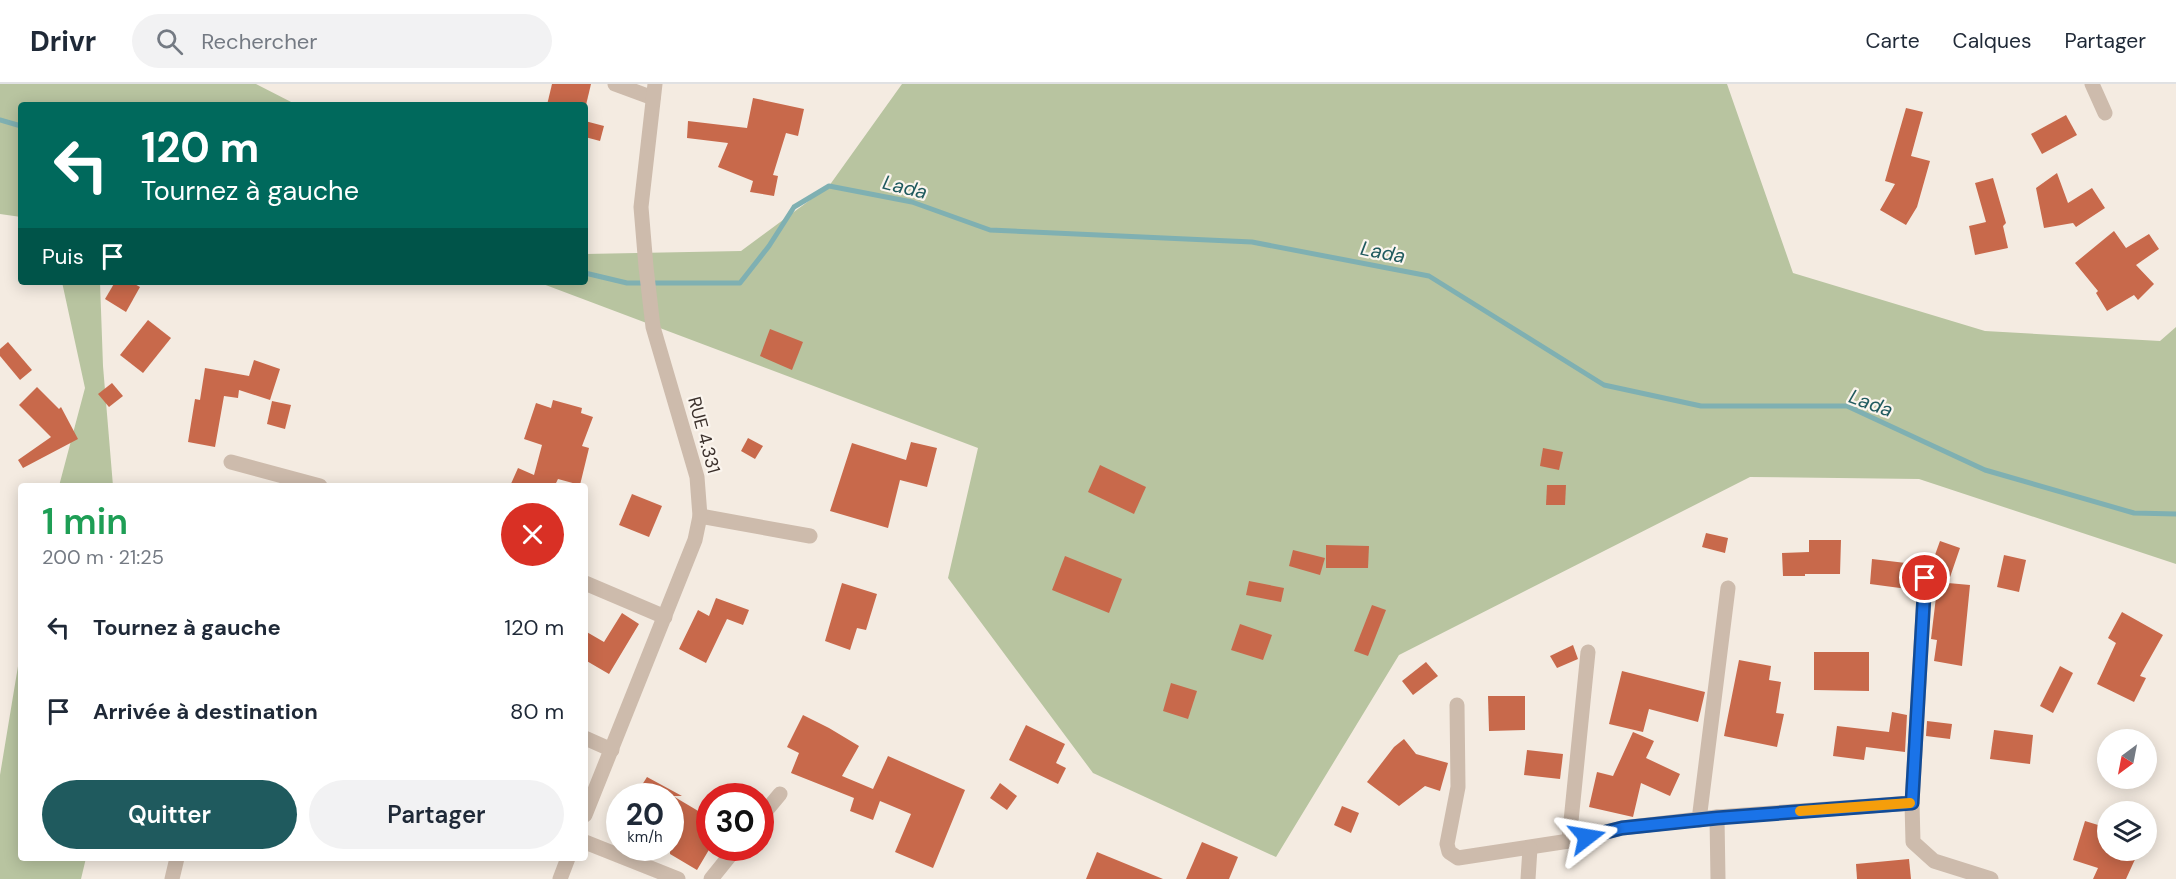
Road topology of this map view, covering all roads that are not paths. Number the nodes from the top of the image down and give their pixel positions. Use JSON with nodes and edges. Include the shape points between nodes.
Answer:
{"nodes":[{"id":1,"x":615,"y":84,"type":"edge"},
{"id":2,"x":2092,"y":84,"type":"edge"},
{"id":3,"x":654,"y":91,"type":"edge"},
{"id":4,"x":2105,"y":113,"type":"dead end"},
{"id":5,"x":231,"y":462,"type":"dead end"},
{"id":6,"x":309,"y":483,"type":"edge"},
{"id":7,"x":700,"y":516,"type":"junction"},
{"id":8,"x":810,"y":536,"type":"dead end"},
{"id":9,"x":1925,"y":578,"type":"dead end"},
{"id":10,"x":588,"y":584,"type":"edge"},
{"id":11,"x":1728,"y":588,"type":"dead end"},
{"id":12,"x":665,"y":617,"type":"junction"},
{"id":13,"x":1588,"y":652,"type":"dead end"},
{"id":14,"x":1457,"y":705,"type":"dead end"},
{"id":15,"x":588,"y":739,"type":"edge"},
{"id":16,"x":612,"y":750,"type":"junction"},
{"id":17,"x":780,"y":794,"type":"dead end"},
{"id":18,"x":774,"y":801,"type":"edge"},
{"id":19,"x":1912,"y":803,"type":"junction"},
{"id":20,"x":588,"y":808,"type":"edge"},
{"id":21,"x":1717,"y":818,"type":"junction"},
{"id":22,"x":1699,"y":820,"type":"junction"},
{"id":23,"x":1569,"y":841,"type":"junction"},
{"id":24,"x":588,"y":843,"type":"edge"},
{"id":25,"x":1530,"y":848,"type":"junction"},
{"id":26,"x":176,"y":861,"type":"edge"},
{"id":27,"x":567,"y":861,"type":"edge"},
{"id":28,"x":726,"y":861,"type":"edge"},
{"id":29,"x":172,"y":879,"type":"edge"},
{"id":30,"x":560,"y":879,"type":"edge"},
{"id":31,"x":678,"y":879,"type":"edge"},
{"id":32,"x":711,"y":879,"type":"edge"},
{"id":33,"x":1528,"y":879,"type":"edge"},
{"id":34,"x":1718,"y":879,"type":"edge"},
{"id":35,"x":1991,"y":879,"type":"edge"}],
"edges":[{"from":1,"to":3,"type":"street"},
{"from":2,"to":4,"type":"street"},
{"from":3,"to":7,"type":"street","name":"RUE 4.331","via":[[641,207],[646,267],[653,327],[697,477]]},
{"from":5,"to":6,"type":"street"},
{"from":7,"to":8,"type":"street"},
{"from":7,"to":12,"type":"street","name":"RUE 4.331","via":[[695,540]]},
{"from":9,"to":19,"type":"street"},
{"from":10,"to":12,"type":"street"},
{"from":11,"to":22,"type":"street"},
{"from":12,"to":16,"type":"street","name":"RUE 4.331"},
{"from":13,"to":23,"type":"street"},
{"from":14,"to":25,"type":"street","via":[[1458,787],[1447,844],[1449,852],[1458,858]]},
{"from":15,"to":16,"type":"street"},
{"from":16,"to":20,"type":"street","name":"RUE 4.331"},
{"from":17,"to":18,"type":"street"},
{"from":19,"to":21,"type":"street"},
{"from":19,"to":35,"type":"street","via":[[1913,842],[1934,861]]},
{"from":21,"to":22,"type":"street"},
{"from":21,"to":34,"type":"street"},
{"from":22,"to":23,"type":"street","via":[[1622,828]]},
{"from":23,"to":25,"type":"street"},
{"from":24,"to":31,"type":"street"},
{"from":25,"to":33,"type":"street"},
{"from":26,"to":29,"type":"street"},
{"from":27,"to":30,"type":"street"},
{"from":28,"to":32,"type":"street"}]}
